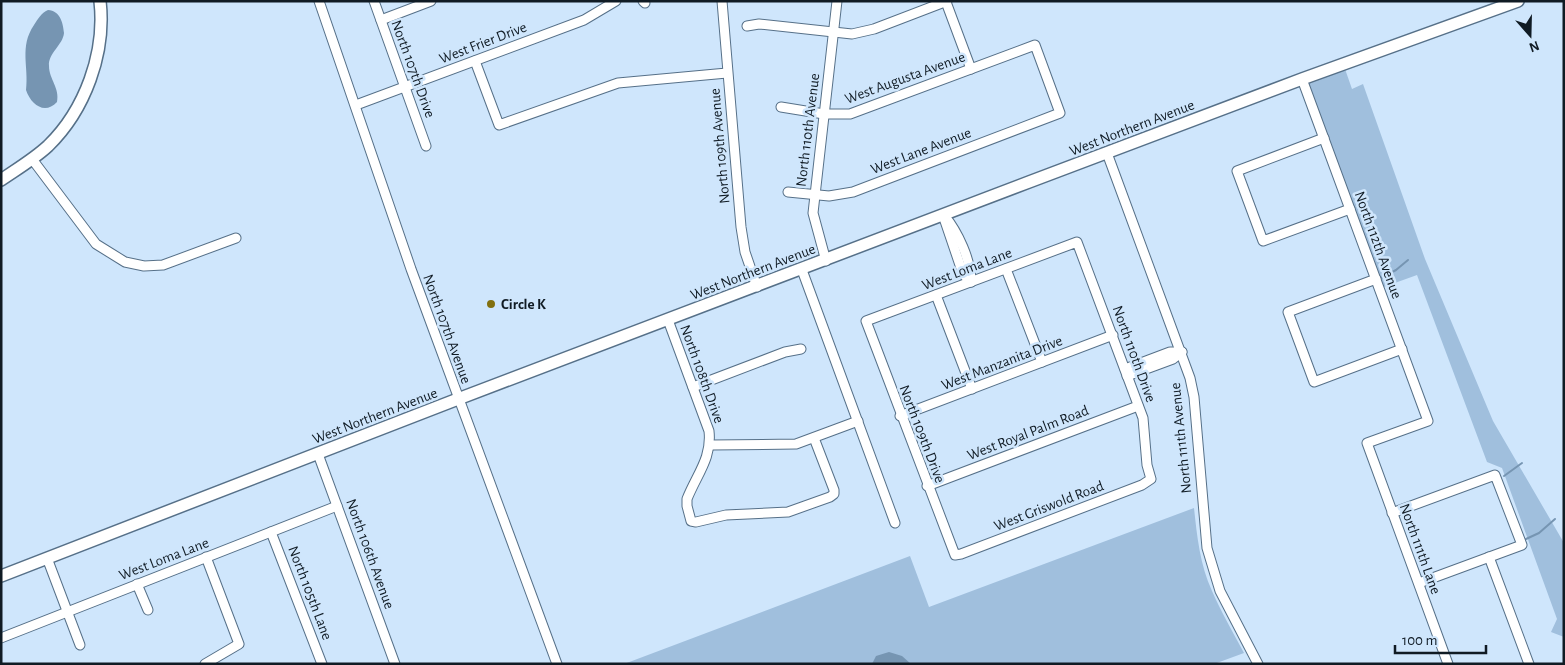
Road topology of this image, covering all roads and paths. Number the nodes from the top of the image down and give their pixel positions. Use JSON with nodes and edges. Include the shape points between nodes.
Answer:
{"nodes":[{"id":1,"x":100,"y":1,"type":"edge"},
{"id":2,"x":319,"y":1,"type":"edge"},
{"id":3,"x":374,"y":1,"type":"edge"},
{"id":4,"x":431,"y":1,"type":"edge"},
{"id":5,"x":616,"y":1,"type":"edge"},
{"id":6,"x":722,"y":1,"type":"edge"},
{"id":7,"x":837,"y":1,"type":"edge"},
{"id":8,"x":946,"y":1,"type":"edge"},
{"id":9,"x":1518,"y":1,"type":"edge"},
{"id":10,"x":381,"y":20,"type":"junction"},
{"id":11,"x":747,"y":26,"type":"dead end"},
{"id":12,"x":833,"y":33,"type":"junction"},
{"id":13,"x":474,"y":61,"type":"junction"},
{"id":14,"x":971,"y":69,"type":"junction"},
{"id":15,"x":728,"y":73,"type":"junction"},
{"id":16,"x":1302,"y":79,"type":"junction"},
{"id":17,"x":405,"y":87,"type":"junction"},
{"id":18,"x":356,"y":105,"type":"junction"},
{"id":19,"x":781,"y":107,"type":"dead end"},
{"id":20,"x":1060,"y":113,"type":"joint"},
{"id":21,"x":824,"y":114,"type":"junction"},
{"id":22,"x":1324,"y":138,"type":"junction"},
{"id":23,"x":426,"y":146,"type":"dead end"},
{"id":24,"x":1108,"y":153,"type":"junction"},
{"id":25,"x":32,"y":160,"type":"junction"},
{"id":26,"x":1,"y":180,"type":"edge"},
{"id":27,"x":788,"y":192,"type":"dead end"},
{"id":28,"x":814,"y":195,"type":"junction"},
{"id":29,"x":1350,"y":208,"type":"junction"},
{"id":30,"x":944,"y":215,"type":"junction"},
{"id":31,"x":236,"y":238,"type":"dead end"},
{"id":32,"x":1077,"y":242,"type":"joint"},
{"id":33,"x":826,"y":261,"type":"junction"},
{"id":34,"x":1006,"y":268,"type":"junction"},
{"id":35,"x":802,"y":270,"type":"junction"},
{"id":36,"x":1376,"y":279,"type":"junction"},
{"id":37,"x":971,"y":282,"type":"junction"},
{"id":38,"x":757,"y":286,"type":"junction"},
{"id":39,"x":936,"y":295,"type":"junction"},
{"id":40,"x":668,"y":320,"type":"junction"},
{"id":41,"x":866,"y":321,"type":"joint"},
{"id":42,"x":1113,"y":335,"type":"junction"},
{"id":43,"x":802,"y":349,"type":"dead end"},
{"id":44,"x":1402,"y":350,"type":"junction"},
{"id":45,"x":1182,"y":352,"type":"junction"},
{"id":46,"x":1042,"y":362,"type":"junction"},
{"id":47,"x":1126,"y":372,"type":"junction"},
{"id":48,"x":693,"y":387,"type":"junction"},
{"id":49,"x":972,"y":389,"type":"junction"},
{"id":50,"x":458,"y":399,"type":"junction"},
{"id":51,"x":1138,"y":406,"type":"junction"},
{"id":52,"x":900,"y":416,"type":"junction"},
{"id":53,"x":858,"y":422,"type":"junction"},
{"id":54,"x":814,"y":438,"type":"junction"},
{"id":55,"x":1366,"y":443,"type":"joint"},
{"id":56,"x":711,"y":446,"type":"junction"},
{"id":57,"x":318,"y":454,"type":"junction"},
{"id":58,"x":1151,"y":479,"type":"joint"},
{"id":59,"x":927,"y":486,"type":"junction"},
{"id":60,"x":337,"y":506,"type":"junction"},
{"id":61,"x":1392,"y":512,"type":"junction"},
{"id":62,"x":895,"y":523,"type":"dead end"},
{"id":63,"x":271,"y":532,"type":"junction"},
{"id":64,"x":955,"y":554,"type":"joint"},
{"id":65,"x":206,"y":557,"type":"junction"},
{"id":66,"x":1489,"y":557,"type":"junction"},
{"id":67,"x":47,"y":558,"type":"junction"},
{"id":68,"x":1,"y":576,"type":"edge"},
{"id":69,"x":1418,"y":583,"type":"junction"},
{"id":70,"x":137,"y":584,"type":"junction"},
{"id":71,"x":148,"y":610,"type":"dead end"},
{"id":72,"x":67,"y":612,"type":"junction"},
{"id":73,"x":1,"y":638,"type":"edge"},
{"id":74,"x":80,"y":645,"type":"dead end"},
{"id":75,"x":205,"y":664,"type":"edge"},
{"id":76,"x":322,"y":664,"type":"edge"},
{"id":77,"x":395,"y":664,"type":"edge"},
{"id":78,"x":557,"y":664,"type":"edge"},
{"id":79,"x":1258,"y":664,"type":"edge"},
{"id":80,"x":1448,"y":664,"type":"edge"},
{"id":81,"x":1529,"y":664,"type":"edge"}],
"edges":[{"from":1,"to":25,"type":"main road","via":[[98,49],[84,94],[58,135]]},
{"from":2,"to":18,"type":"street","name":"North 107th Avenue"},
{"from":3,"to":10,"type":"street","name":"North 107th Drive"},
{"from":4,"to":10,"type":"street"},
{"from":5,"to":13,"type":"street","name":"West Frier Drive","via":[[596,14]]},
{"from":6,"to":15,"type":"street","name":"North 109th Avenue"},
{"from":7,"to":12,"type":"street","name":"North 110th Avenue"},
{"from":8,"to":12,"type":"street","via":[[866,32]]},
{"from":8,"to":14,"type":"street"},
{"from":9,"to":16,"type":"main road","name":"West Northern Avenue"},
{"from":10,"to":17,"type":"street","name":"North 107th Drive"},
{"from":11,"to":12,"type":"street","via":[[759,24]]},
{"from":12,"to":21,"type":"street","name":"North 110th Avenue"},
{"from":13,"to":15,"type":"street","via":[[499,125],[618,83]]},
{"from":13,"to":17,"type":"street","name":"West Frier Drive"},
{"from":14,"to":20,"type":"street","name":"West Augusta Avenue","via":[[1036,46]]},
{"from":14,"to":21,"type":"street","name":"West Augusta Avenue","via":[[859,112]]},
{"from":15,"to":38,"type":"street","name":"North 109th Avenue","via":[[742,237]]},
{"from":16,"to":22,"type":"street","name":"North 112th Avenue"},
{"from":16,"to":24,"type":"main road","name":"West Northern Avenue"},
{"from":17,"to":18,"type":"street","name":"West Frier Drive"},
{"from":17,"to":23,"type":"street","name":"North 107th Drive"},
{"from":18,"to":50,"type":"street","name":"North 107th Avenue"},
{"from":19,"to":21,"type":"street","name":"West Augusta Avenue"},
{"from":20,"to":28,"type":"street","name":"West Lane Avenue","via":[[853,192]]},
{"from":21,"to":28,"type":"street","name":"North 110th Avenue"},
{"from":22,"to":29,"type":"street","name":"North 112th Avenue"},
{"from":22,"to":29,"type":"street","via":[[1237,171],[1263,241]]},
{"from":24,"to":30,"type":"main road","name":"West Northern Avenue"},
{"from":24,"to":45,"type":"street","name":"North 111th Avenue"},
{"from":25,"to":26,"type":"main road"},
{"from":25,"to":31,"type":"street","via":[[96,244],[125,262],[163,265]]},
{"from":27,"to":28,"type":"street","name":"West Lane Avenue"},
{"from":28,"to":33,"type":"street","name":"North 110th Avenue","via":[[814,224]]},
{"from":29,"to":36,"type":"street","name":"North 112th Avenue"},
{"from":30,"to":33,"type":"main road","name":"West Northern Avenue"},
{"from":30,"to":37,"type":"street","via":[[963,274]]},
{"from":32,"to":34,"type":"street","name":"West Loma Lane"},
{"from":32,"to":42,"type":"street","name":"North 110th Drive"},
{"from":33,"to":35,"type":"main road","name":"West Northern Avenue"},
{"from":34,"to":37,"type":"street","name":"West Loma Lane"},
{"from":34,"to":46,"type":"street"},
{"from":35,"to":38,"type":"main road","name":"West Northern Avenue"},
{"from":35,"to":53,"type":"street"},
{"from":36,"to":44,"type":"street","name":"North 112th Avenue"},
{"from":36,"to":44,"type":"street","via":[[1288,312],[1314,382]]},
{"from":37,"to":39,"type":"street","name":"West Loma Lane"},
{"from":38,"to":40,"type":"main road","name":"West Northern Avenue"},
{"from":39,"to":41,"type":"street","name":"West Loma Lane"},
{"from":39,"to":49,"type":"street"},
{"from":40,"to":48,"type":"street","name":"North 108th Drive"},
{"from":40,"to":50,"type":"main road","name":"West Northern Avenue"},
{"from":41,"to":52,"type":"street","name":"North 109th Drive"},
{"from":42,"to":46,"type":"street","name":"West Manzanita Drive"},
{"from":42,"to":47,"type":"street","name":"North 110th Drive"},
{"from":43,"to":48,"type":"street","via":[[785,352]]},
{"from":44,"to":55,"type":"street","name":"North 112th Avenue","via":[[1428,421]]},
{"from":45,"to":47,"type":"street","via":[[1170,352]]},
{"from":45,"to":79,"type":"street","name":"North 111th Avenue","via":[[1194,397],[1206,548],[1220,590]]},
{"from":46,"to":49,"type":"street","name":"West Manzanita Drive"},
{"from":47,"to":51,"type":"street","name":"North 110th Drive"},
{"from":48,"to":56,"type":"street","name":"North 108th Drive"},
{"from":49,"to":52,"type":"street","name":"West Manzanita Drive"},
{"from":50,"to":57,"type":"main road","name":"West Northern Avenue"},
{"from":50,"to":78,"type":"street","name":"North 107th Avenue"},
{"from":51,"to":58,"type":"street","name":"North 110th Drive","via":[[1143,418]]},
{"from":51,"to":59,"type":"street","name":"West Royal Palm Road"},
{"from":52,"to":59,"type":"street","name":"North 109th Drive"},
{"from":53,"to":54,"type":"street"},
{"from":53,"to":62,"type":"street"},
{"from":54,"to":56,"type":"street","via":[[782,446]]},
{"from":54,"to":56,"type":"street","name":"North 108th Drive","via":[[834,494],[788,512],[726,515],[691,521],[687,499]]},
{"from":55,"to":61,"type":"street","name":"North 111th Lane"},
{"from":57,"to":60,"type":"street","name":"North 106th Avenue"},
{"from":57,"to":67,"type":"main road","name":"West Northern Avenue"},
{"from":58,"to":64,"type":"street","name":"West Griswold Road"},
{"from":59,"to":64,"type":"street","name":"North 109th Drive"},
{"from":60,"to":63,"type":"street","name":"West Loma Lane"},
{"from":60,"to":77,"type":"street","name":"North 106th Avenue"},
{"from":61,"to":66,"type":"street","via":[[1495,475],[1522,545]]},
{"from":61,"to":69,"type":"street","name":"North 111th Lane"},
{"from":63,"to":65,"type":"street","name":"West Loma Lane"},
{"from":63,"to":76,"type":"street","name":"North 105th Lane"},
{"from":65,"to":70,"type":"street","name":"West Loma Lane"},
{"from":65,"to":75,"type":"street","via":[[239,644]]},
{"from":66,"to":69,"type":"street"},
{"from":66,"to":81,"type":"street"},
{"from":67,"to":68,"type":"main road","name":"West Northern Avenue"},
{"from":67,"to":72,"type":"street"},
{"from":69,"to":80,"type":"street","name":"North 111th Lane"},
{"from":70,"to":71,"type":"street"},
{"from":70,"to":72,"type":"street","name":"West Loma Lane"},
{"from":72,"to":73,"type":"street","name":"West Loma Lane"},
{"from":72,"to":74,"type":"street"}]}
